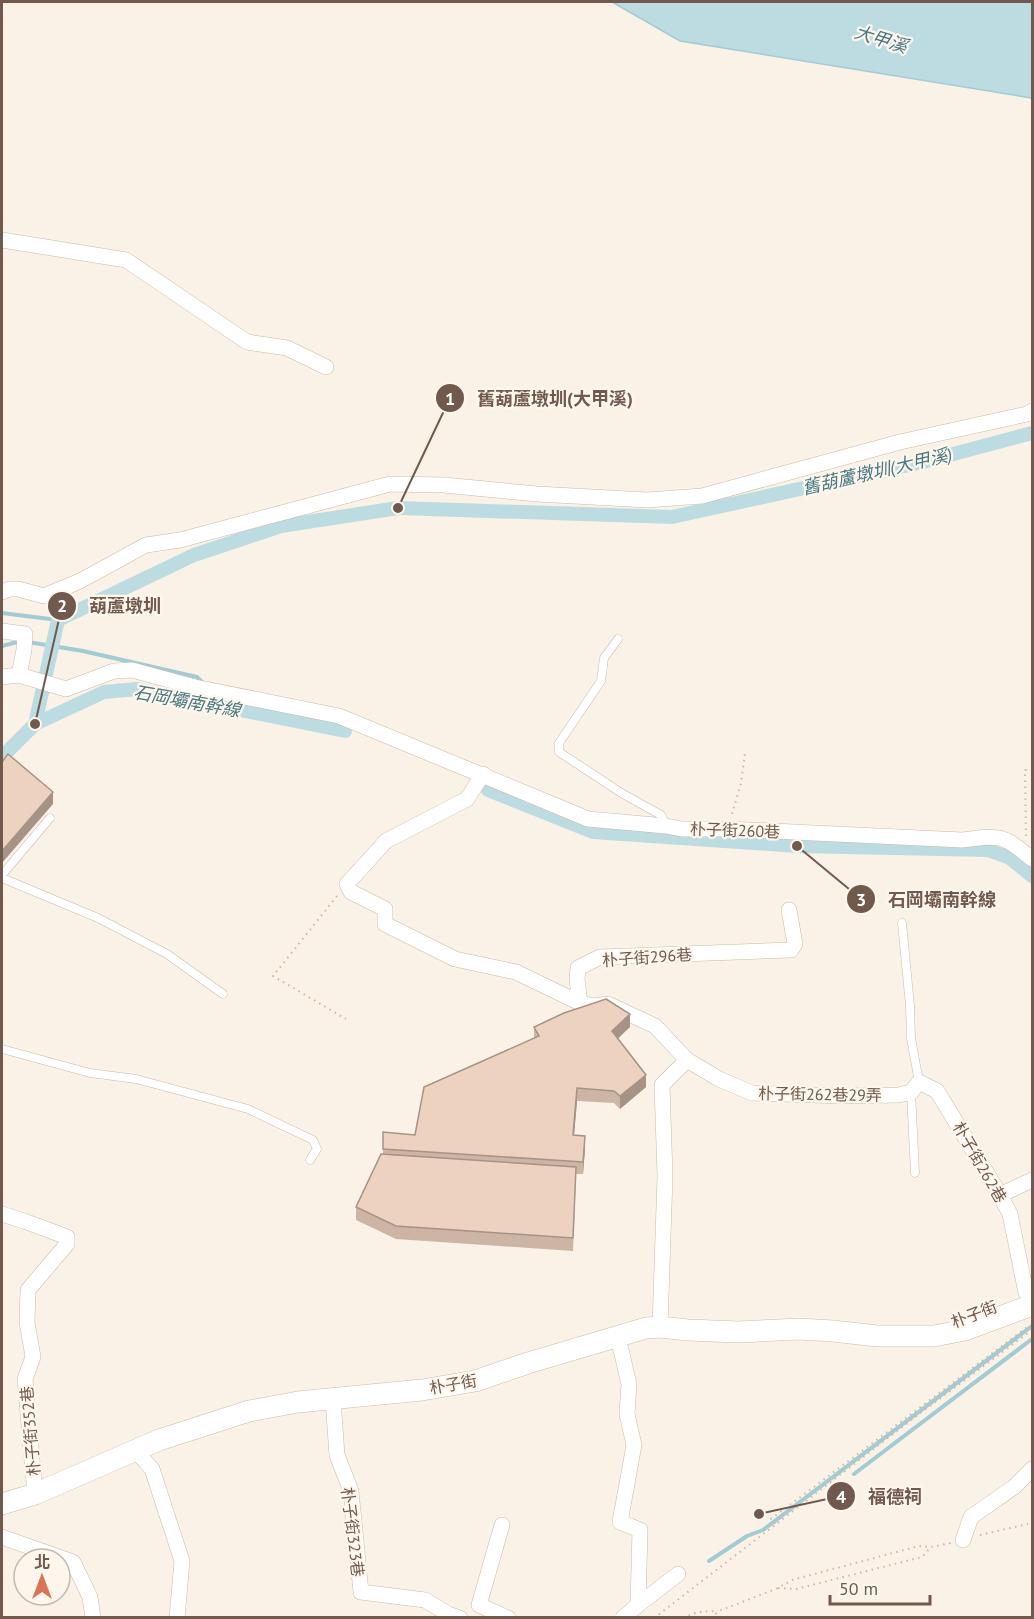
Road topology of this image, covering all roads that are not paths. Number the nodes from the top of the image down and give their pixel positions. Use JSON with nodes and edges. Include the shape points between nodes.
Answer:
{"nodes":[{"id":1,"x":2,"y":240,"type":"edge"},
{"id":2,"x":326,"y":367,"type":"dead end"},
{"id":3,"x":1032,"y":411,"type":"edge"},
{"id":4,"x":2,"y":592,"type":"edge"},
{"id":5,"x":2,"y":631,"type":"edge"},
{"id":6,"x":618,"y":639,"type":"dead end"},
{"id":7,"x":19,"y":675,"type":"junction"},
{"id":8,"x":2,"y":677,"type":"edge"},
{"id":9,"x":483,"y":774,"type":"junction"},
{"id":10,"x":50,"y":818,"type":"dead end"},
{"id":11,"x":666,"y":826,"type":"junction"},
{"id":12,"x":1029,"y":856,"type":"edge"},
{"id":13,"x":2,"y":877,"type":"edge"},
{"id":14,"x":789,"y":910,"type":"dead end"},
{"id":15,"x":902,"y":923,"type":"dead end"},
{"id":16,"x":223,"y":994,"type":"dead end"},
{"id":17,"x":580,"y":1003,"type":"junction"},
{"id":18,"x":2,"y":1049,"type":"edge"},
{"id":19,"x":687,"y":1060,"type":"junction"},
{"id":20,"x":915,"y":1087,"type":"junction"},
{"id":21,"x":310,"y":1160,"type":"dead end"},
{"id":22,"x":915,"y":1173,"type":"dead end"},
{"id":23,"x":1032,"y":1180,"type":"edge"},
{"id":24,"x":1000,"y":1195,"type":"junction"},
{"id":25,"x":2,"y":1214,"type":"edge"},
{"id":26,"x":1030,"y":1297,"type":"edge"},
{"id":27,"x":660,"y":1327,"type":"junction"},
{"id":28,"x":618,"y":1337,"type":"junction"},
{"id":29,"x":333,"y":1400,"type":"junction"},
{"id":30,"x":135,"y":1450,"type":"junction"},
{"id":31,"x":1032,"y":1469,"type":"edge"},
{"id":32,"x":35,"y":1494,"type":"junction"},
{"id":33,"x":2,"y":1504,"type":"edge"},
{"id":34,"x":502,"y":1525,"type":"dead end"},
{"id":35,"x":2,"y":1537,"type":"edge"},
{"id":36,"x":963,"y":1540,"type":"road end"},
{"id":37,"x":678,"y":1574,"type":"dead end"},
{"id":38,"x":638,"y":1605,"type":"junction"},
{"id":39,"x":429,"y":1611,"type":"edge"},
{"id":40,"x":93,"y":1617,"type":"edge"},
{"id":41,"x":177,"y":1617,"type":"edge"},
{"id":42,"x":460,"y":1617,"type":"edge"},
{"id":43,"x":508,"y":1617,"type":"edge"},
{"id":44,"x":623,"y":1617,"type":"edge"}],
"edges":[{"from":1,"to":2,"type":"street","via":[[126,260],[247,342],[287,348]]},
{"from":3,"to":4,"type":"street","via":[[702,496],[647,500],[390,484],[180,540],[146,544],[44,596],[18,589]]},
{"from":5,"to":7,"type":"street","via":[[25,634]]},
{"from":6,"to":11,"type":"lane","via":[[604,658],[601,681],[559,743],[559,752],[661,815]]},
{"from":7,"to":8,"type":"street","name":"朴子街260巷"},
{"from":7,"to":9,"type":"street","name":"朴子街260巷","via":[[66,689],[114,671],[132,670],[339,716]]},
{"from":9,"to":11,"type":"street","name":"朴子街260巷","via":[[588,819]]},
{"from":9,"to":17,"type":"street","via":[[467,799],[386,841],[347,884],[351,892],[385,909],[385,924],[454,959],[516,972]]},
{"from":10,"to":13,"type":"lane"},
{"from":11,"to":12,"type":"street","name":"朴子街260巷","via":[[962,840],[992,836],[1007,839]]},
{"from":13,"to":16,"type":"lane","via":[[108,923],[167,954]]},
{"from":14,"to":17,"type":"street","name":"朴子街296巷","via":[[795,944],[791,950],[600,957],[578,968]]},
{"from":15,"to":20,"type":"lane"},
{"from":17,"to":19,"type":"street","via":[[608,1004],[655,1026]]},
{"from":18,"to":21,"type":"lane","via":[[248,1109],[313,1140],[317,1149]]},
{"from":19,"to":20,"type":"street","name":"朴子街262巷29弄","via":[[752,1093],[899,1095]]},
{"from":19,"to":27,"type":"street","via":[[662,1085],[665,1176]]},
{"from":20,"to":22,"type":"lane"},
{"from":20,"to":24,"type":"street","name":"朴子街262巷","via":[[937,1091]]},
{"from":23,"to":24,"type":"street"},
{"from":24,"to":26,"type":"street","name":"朴子街262巷","via":[[1010,1214]]},
{"from":25,"to":32,"type":"street","name":"朴子街352巷","via":[[67,1237],[67,1244],[28,1290],[27,1322],[33,1357],[25,1379]]},
{"from":26,"to":27,"type":"street","name":"朴子街","via":[[914,1336]]},
{"from":27,"to":28,"type":"street","name":"朴子街"},
{"from":28,"to":29,"type":"street","name":"朴子街","via":[[475,1381]]},
{"from":28,"to":38,"type":"street","via":[[629,1384],[627,1414],[634,1445],[620,1522],[640,1530]]},
{"from":29,"to":30,"type":"street","name":"朴子街","via":[[249,1411]]},
{"from":29,"to":39,"type":"street","name":"朴子街323巷","via":[[337,1455],[351,1491],[361,1592],[425,1600]]},
{"from":30,"to":32,"type":"street","name":"朴子街"},
{"from":30,"to":41,"type":"street","via":[[152,1469],[182,1561]]},
{"from":31,"to":36,"type":"street","via":[[1014,1487],[971,1517]]},
{"from":32,"to":33,"type":"street","name":"朴子街"},
{"from":34,"to":43,"type":"street","via":[[479,1605]]},
{"from":35,"to":40,"type":"street","via":[[73,1562],[90,1597]]},
{"from":37,"to":38,"type":"street"},
{"from":38,"to":44,"type":"street"},
{"from":39,"to":42,"type":"street","name":"朴子街323巷"}]}
